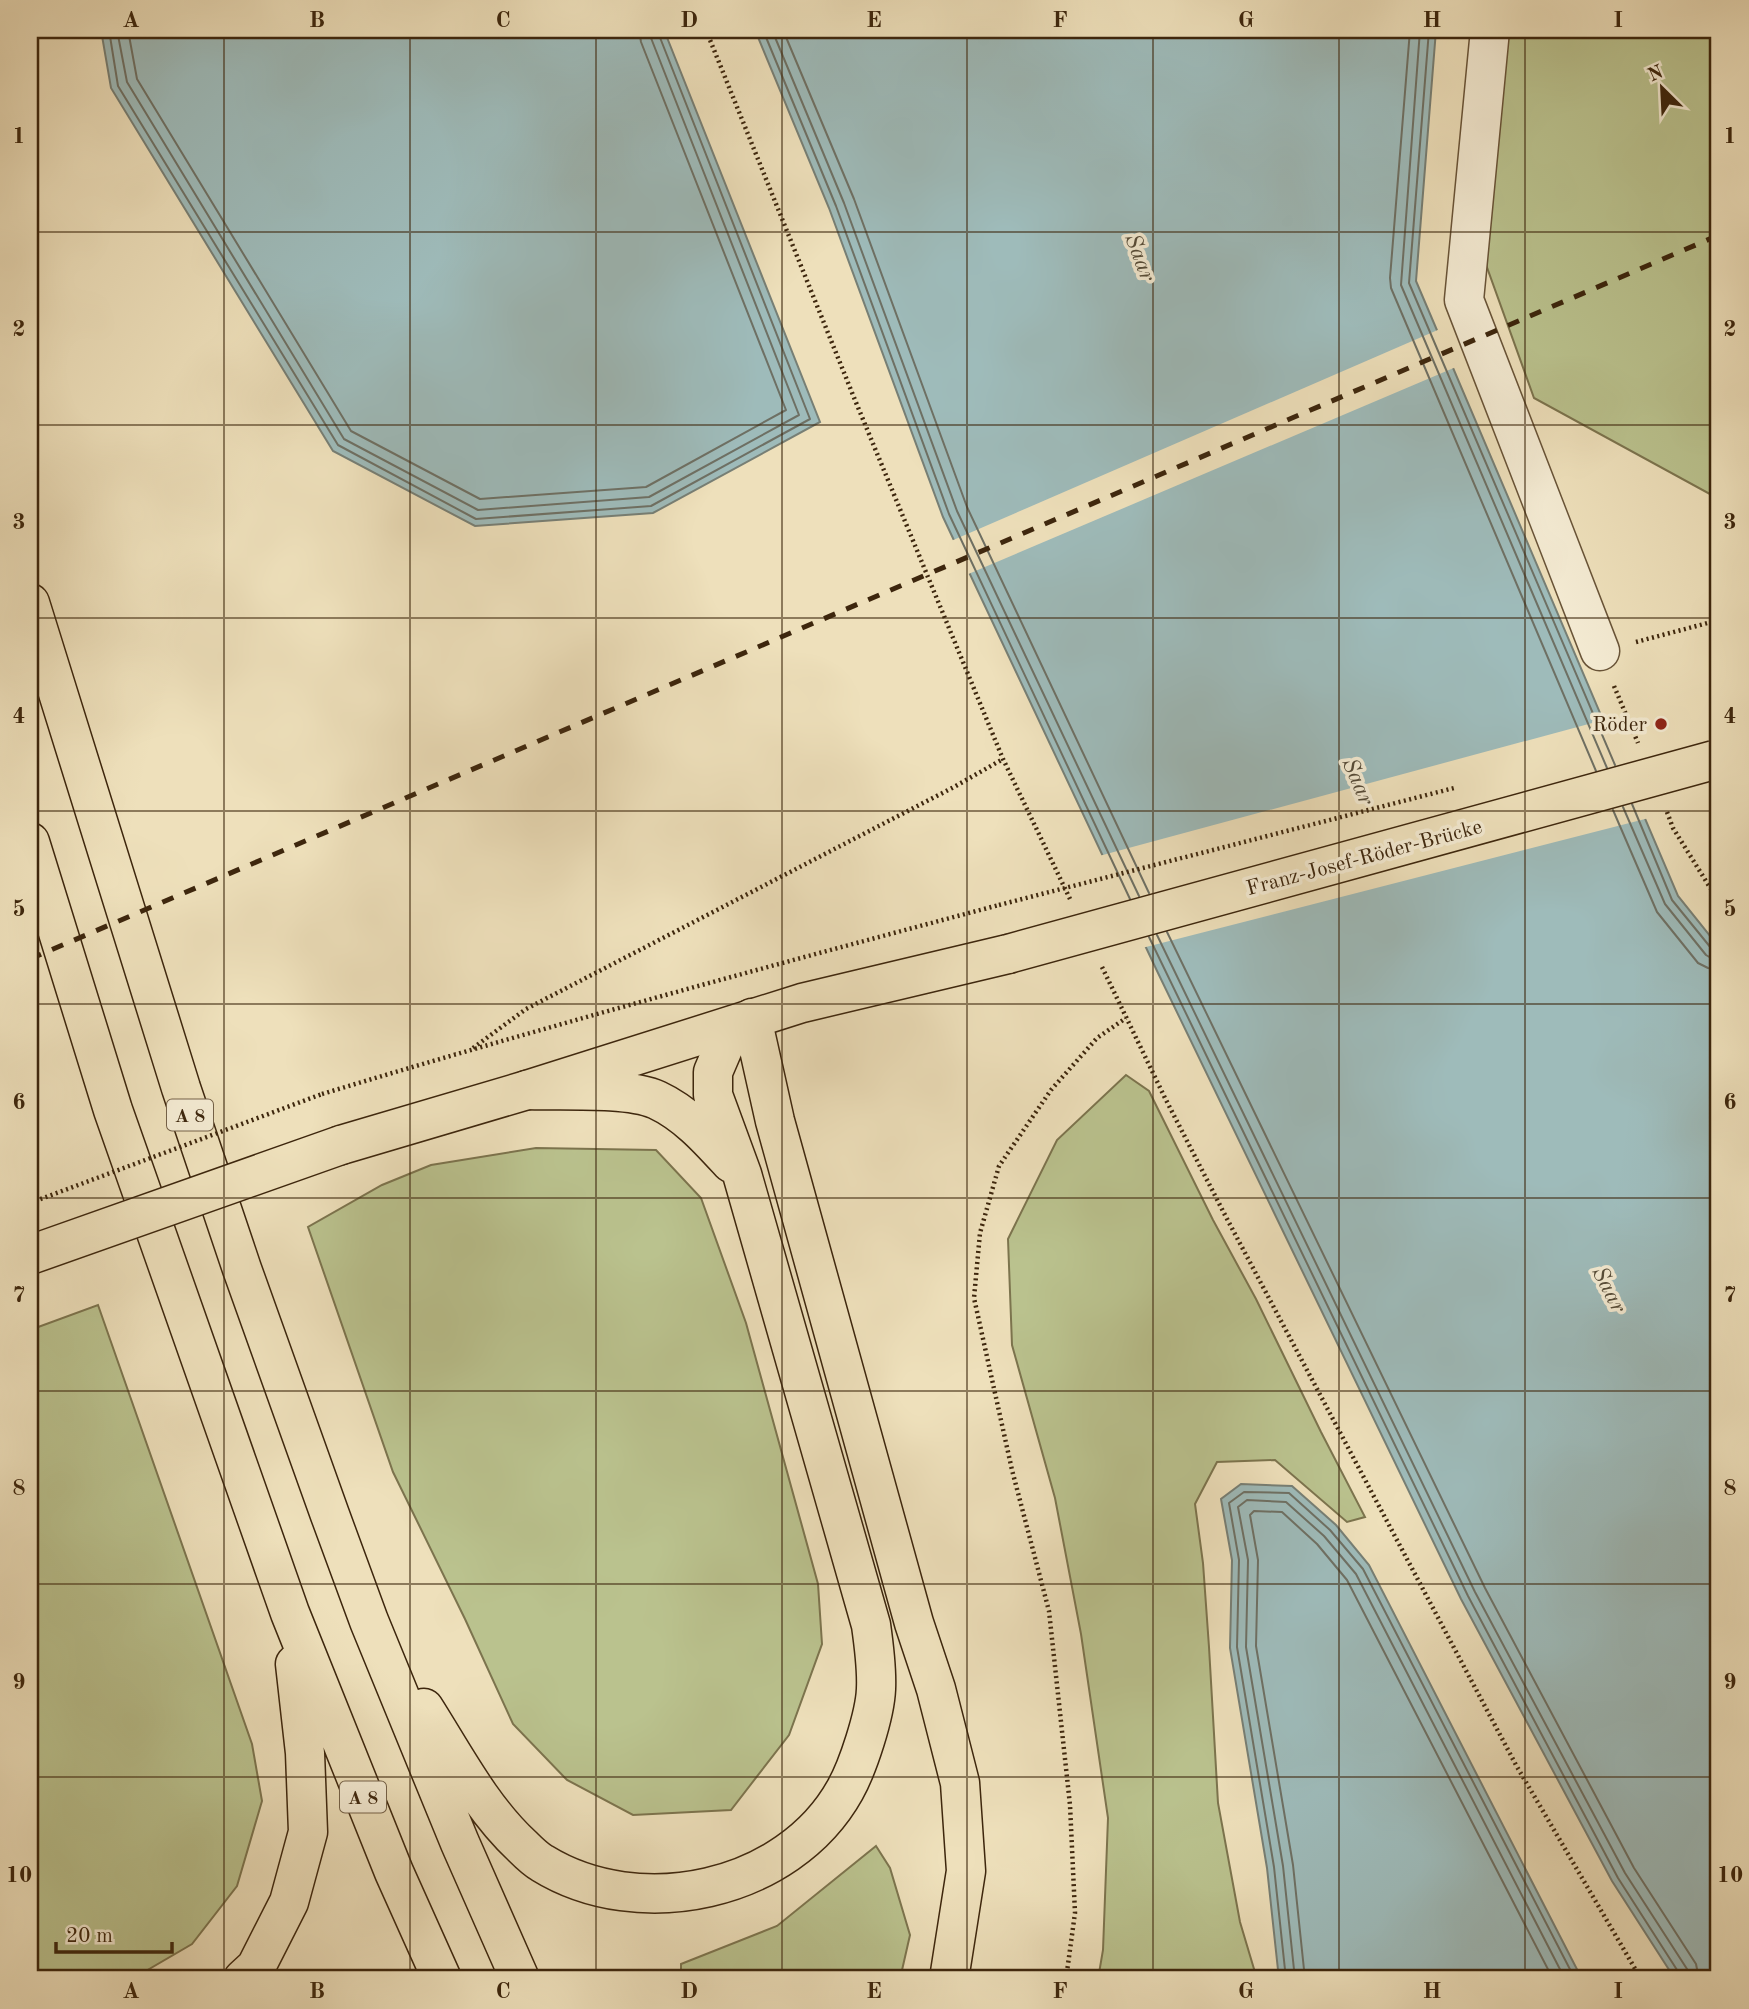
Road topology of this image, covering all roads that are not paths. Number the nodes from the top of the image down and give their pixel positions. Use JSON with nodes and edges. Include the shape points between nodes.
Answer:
{"nodes":[{"id":1,"x":1490,"y":30,"type":"edge"},
{"id":2,"x":30,"y":603,"type":"edge"},
{"id":3,"x":1600,"y":651,"type":"road end"},
{"id":4,"x":1719,"y":759,"type":"edge"},
{"id":5,"x":30,"y":842,"type":"edge"},
{"id":6,"x":752,"y":1018,"type":"junction"},
{"id":7,"x":527,"y":1090,"type":"junction"},
{"id":8,"x":742,"y":1174,"type":"junction"},
{"id":9,"x":30,"y":1255,"type":"edge"},
{"id":10,"x":290,"y":1613,"type":"junction"},
{"id":11,"x":369,"y":1621,"type":"junction"},
{"id":12,"x":243,"y":1979,"type":"edge"},
{"id":13,"x":442,"y":1979,"type":"edge"},
{"id":14,"x":520,"y":1979,"type":"edge"},
{"id":15,"x":949,"y":1979,"type":"edge"}],
"edges":[{"from":1,"to":3,"type":"lane","via":[[1464,300]]},
{"from":2,"to":11,"type":"main road","number":"A 8","via":[[181,1088]]},
{"from":4,"to":6,"type":"main road","name":"Franz-Josef-Röder-Brücke","bridge":true,"via":[[1008,954]]},
{"from":5,"to":10,"type":"main road","number":"A 8","via":[[113,1110]]},
{"from":6,"to":7,"type":"main road","name":"Franz-Josef-Röder-Brücke"},
{"from":6,"to":8,"type":"main road","via":[[725,1044],[713,1072],[713,1095]]},
{"from":6,"to":15,"type":"main road","via":[[775,1121],[960,1783],[966,1871]]},
{"from":7,"to":8,"type":"main road","via":[[628,1093],[655,1099],[700,1129]]},
{"from":7,"to":9,"type":"main road","name":"Franz-Josef-Röder-Brücke","bridge":true,"via":[[341,1145]]},
{"from":8,"to":11,"type":"main road","via":[[871,1625],[876,1689],[870,1719],[845,1790],[828,1814],[809,1835],[762,1869],[690,1892],[623,1892],[565,1875],[540,1862],[486,1806]]},
{"from":10,"to":12,"type":"main road","via":[[308,1832],[289,1902],[256,1967]]},
{"from":10,"to":13,"type":"main road","number":"A 8"},
{"from":11,"to":14,"type":"main road","number":"A 8"}]}
